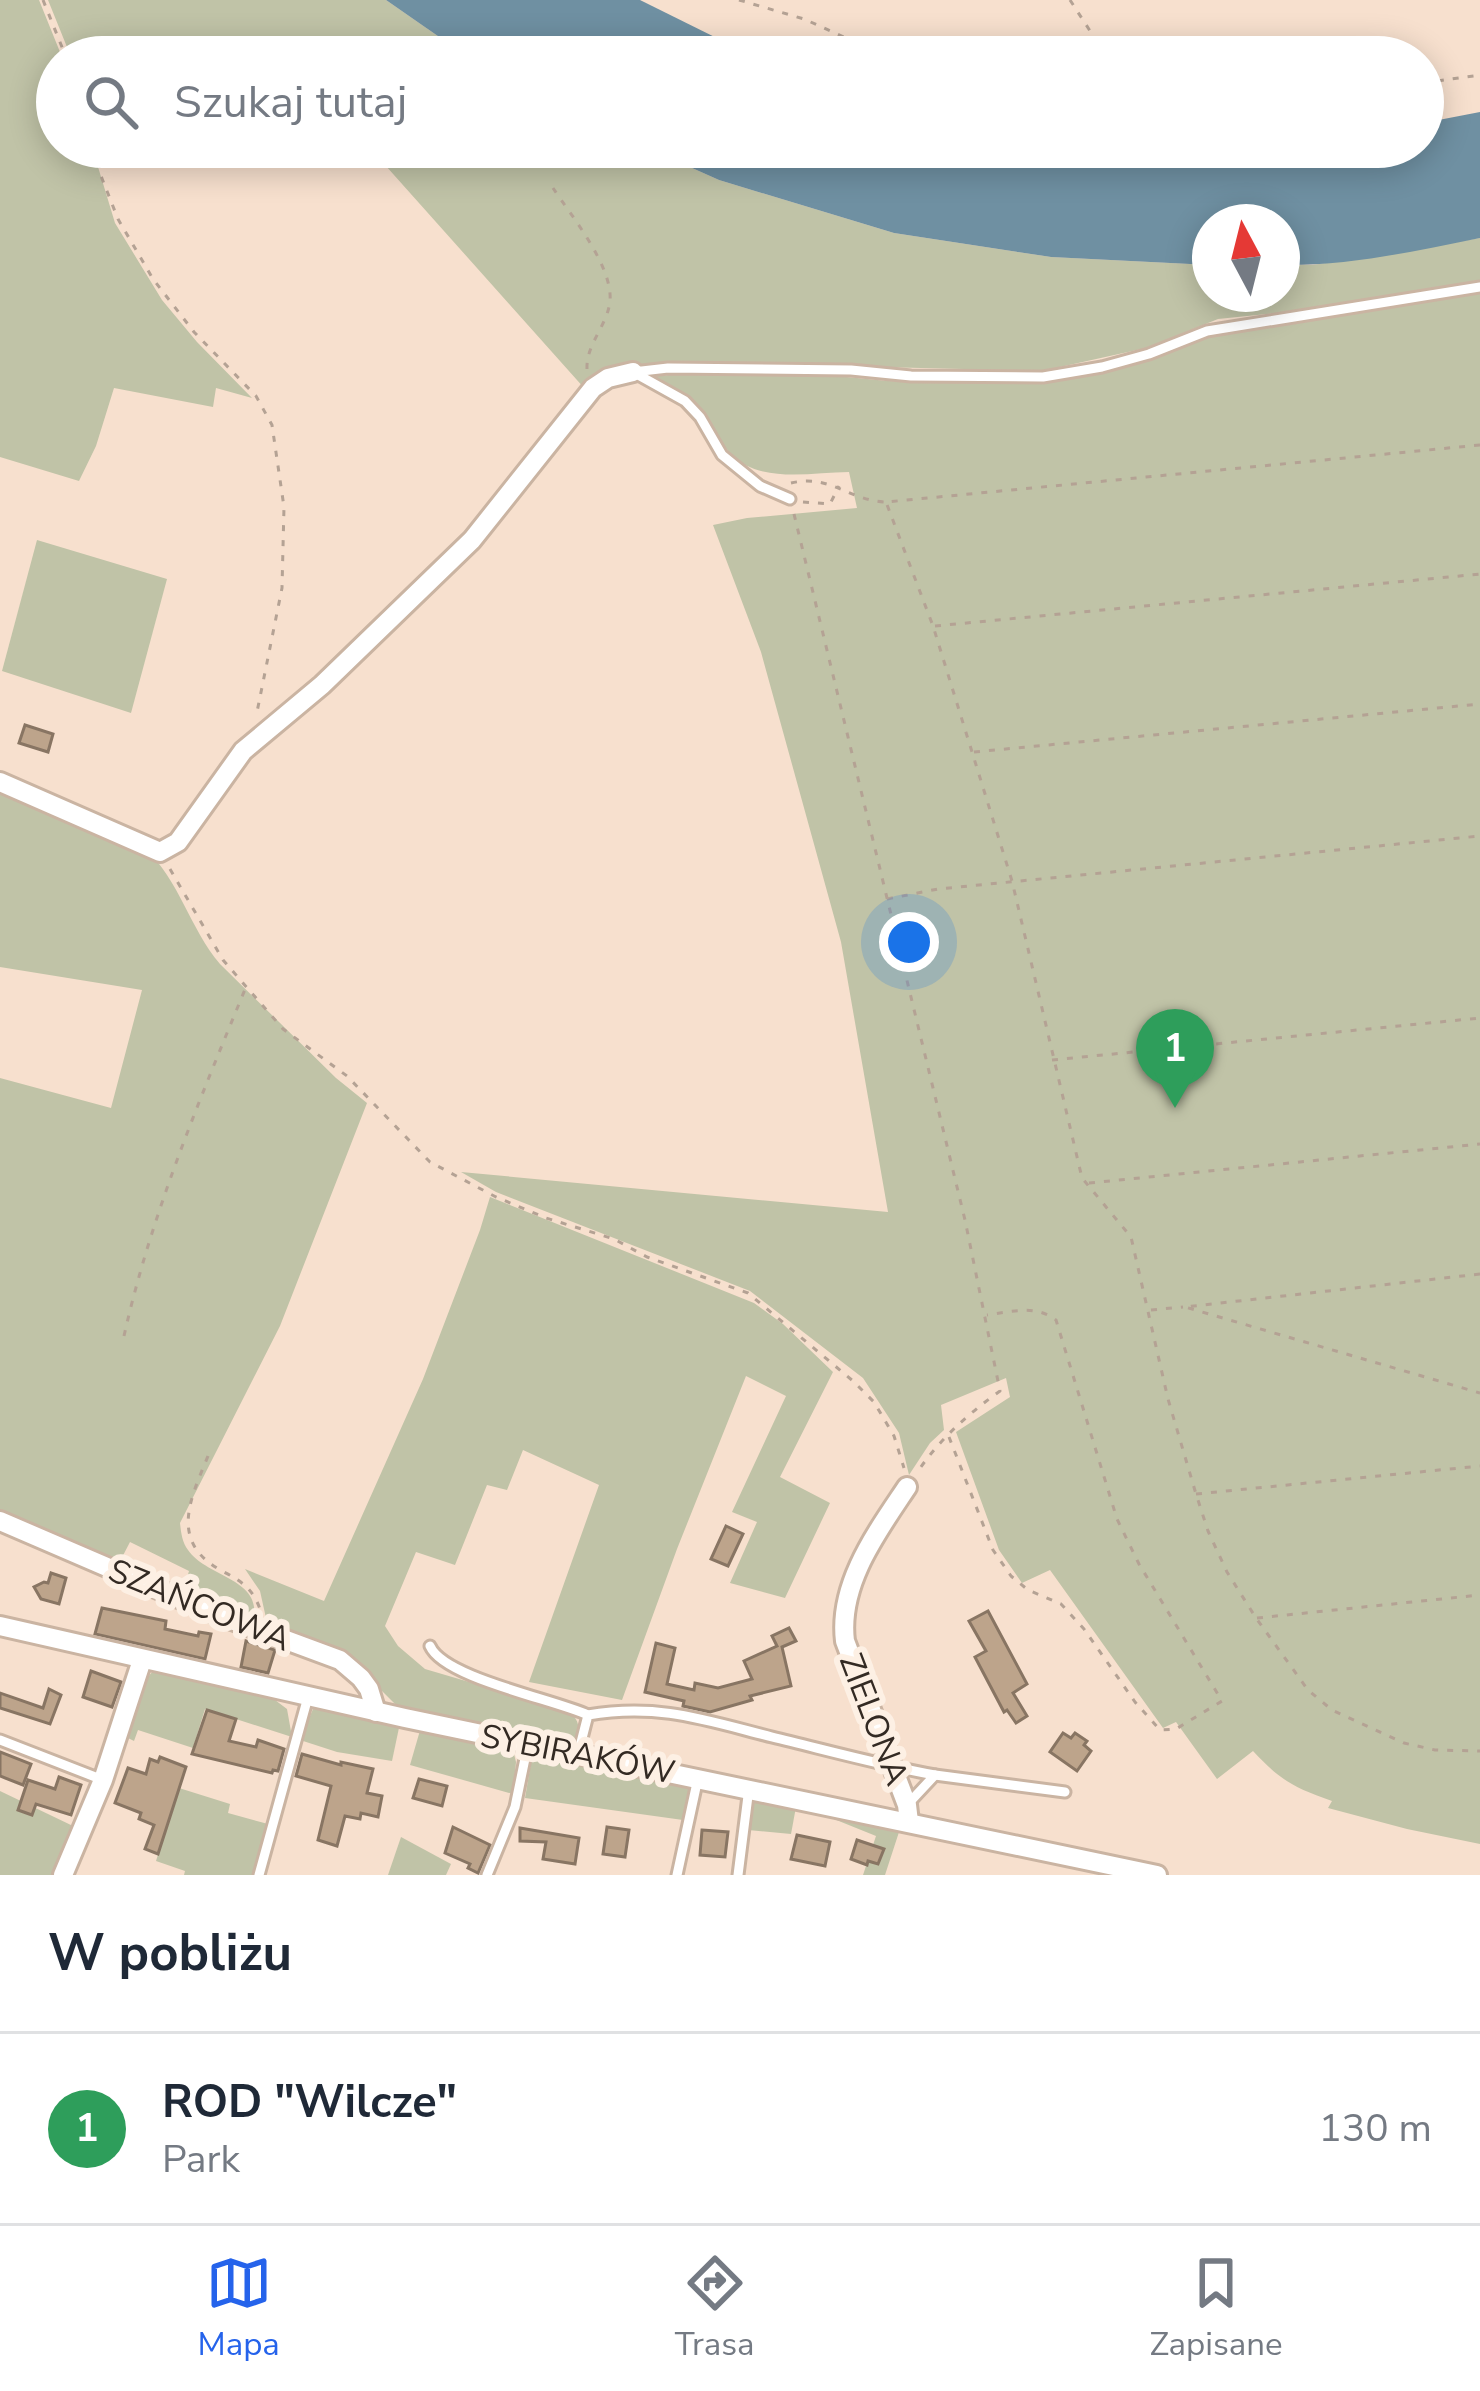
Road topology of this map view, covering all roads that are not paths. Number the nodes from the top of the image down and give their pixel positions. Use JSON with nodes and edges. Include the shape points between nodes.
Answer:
{"nodes":[{"id":1,"x":1480,"y":287,"type":"edge"},
{"id":2,"x":633,"y":372,"type":"junction"},
{"id":3,"x":785,"y":496,"type":"road end"},
{"id":4,"x":0,"y":782,"type":"edge"},
{"id":5,"x":907,"y":1487,"type":"road end"},
{"id":6,"x":0,"y":1521,"type":"edge"},
{"id":7,"x":0,"y":1626,"type":"edge"},
{"id":8,"x":430,"y":1646,"type":"dead end"},
{"id":9,"x":142,"y":1660,"type":"junction"},
{"id":10,"x":308,"y":1697,"type":"junction"},
{"id":11,"x":376,"y":1712,"type":"junction"},
{"id":12,"x":588,"y":1714,"type":"junction"},
{"id":13,"x":0,"y":1740,"type":"edge"},
{"id":14,"x":527,"y":1744,"type":"junction"},
{"id":15,"x":578,"y":1754,"type":"junction"},
{"id":16,"x":893,"y":1767,"type":"junction"},
{"id":17,"x":935,"y":1775,"type":"junction"},
{"id":18,"x":698,"y":1778,"type":"junction"},
{"id":19,"x":103,"y":1780,"type":"junction"},
{"id":20,"x":749,"y":1788,"type":"junction"},
{"id":21,"x":1065,"y":1792,"type":"dead end"},
{"id":22,"x":908,"y":1813,"type":"junction"},
{"id":23,"x":63,"y":1875,"type":"edge"},
{"id":24,"x":259,"y":1875,"type":"edge"},
{"id":25,"x":487,"y":1875,"type":"edge"},
{"id":26,"x":677,"y":1875,"type":"edge"},
{"id":27,"x":738,"y":1875,"type":"edge"},
{"id":28,"x":1157,"y":1875,"type":"edge"}],
"edges":[{"from":1,"to":2,"type":"lane","via":[[1207,331],[1102,367],[1043,376]]},
{"from":2,"to":3,"type":"lane","via":[[685,401],[722,454]]},
{"from":2,"to":4,"type":"street","via":[[593,388],[472,540],[251,742],[178,842],[160,852]]},
{"from":5,"to":16,"type":"street","name":"ZIELONA","via":[[857,1571],[843,1624]]},
{"from":6,"to":11,"type":"street","name":"SZAŃCOWA","via":[[340,1660],[362,1678]]},
{"from":7,"to":9,"type":"street","name":"SYBIRAKÓW"},
{"from":8,"to":12,"type":"lane","via":[[450,1666]]},
{"from":9,"to":10,"type":"street","name":"SYBIRAKÓW"},
{"from":9,"to":19,"type":"street"},
{"from":10,"to":11,"type":"street","name":"SYBIRAKÓW"},
{"from":10,"to":24,"type":"lane"},
{"from":11,"to":14,"type":"street","name":"SYBIRAKÓW"},
{"from":12,"to":15,"type":"lane"},
{"from":12,"to":16,"type":"lane","via":[[669,1711]]},
{"from":13,"to":19,"type":"lane"},
{"from":14,"to":15,"type":"street","name":"SYBIRAKÓW"},
{"from":14,"to":25,"type":"lane","via":[[515,1808]]},
{"from":15,"to":18,"type":"street","name":"SYBIRAKÓW"},
{"from":16,"to":17,"type":"lane"},
{"from":16,"to":22,"type":"street","name":"ZIELONA"},
{"from":17,"to":21,"type":"lane"},
{"from":17,"to":22,"type":"lane"},
{"from":18,"to":20,"type":"street","name":"SYBIRAKÓW"},
{"from":18,"to":26,"type":"lane"},
{"from":19,"to":23,"type":"street"},
{"from":20,"to":22,"type":"street","name":"SYBIRAKÓW"},
{"from":20,"to":27,"type":"lane"},
{"from":22,"to":28,"type":"street","name":"SYBIRAKÓW"}]}
